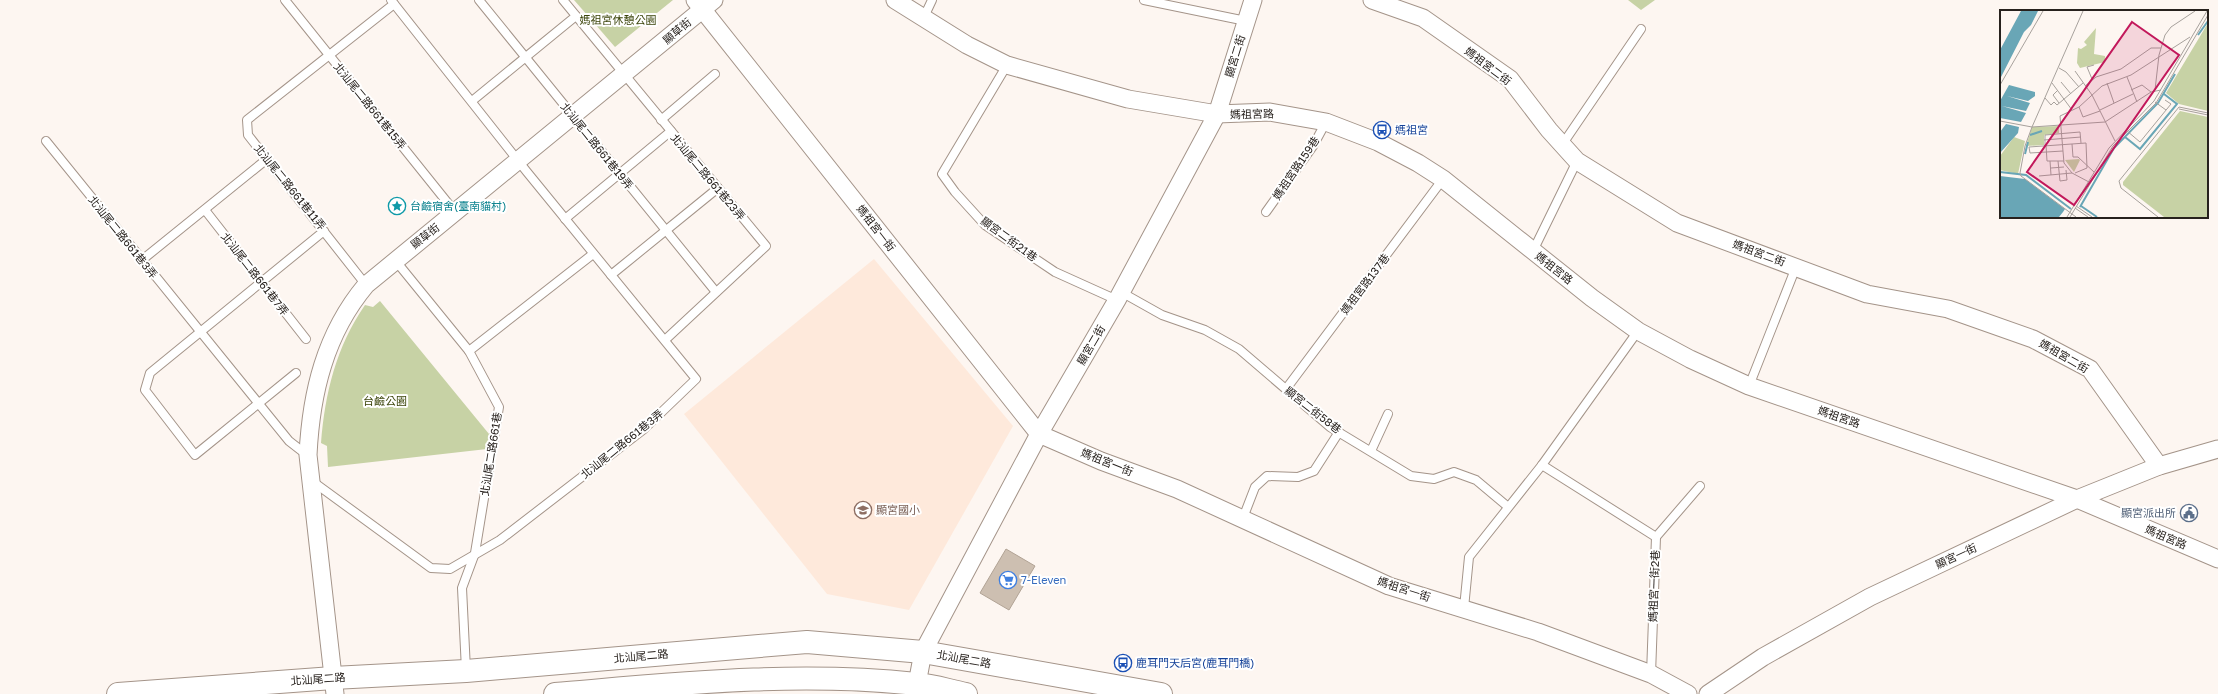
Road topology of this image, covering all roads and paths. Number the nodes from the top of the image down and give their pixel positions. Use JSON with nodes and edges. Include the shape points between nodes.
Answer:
{"nodes":[{"id":1,"x":286,"y":0,"type":"edge"},
{"id":2,"x":479,"y":0,"type":"edge"},
{"id":3,"x":563,"y":0,"type":"edge"},
{"id":4,"x":895,"y":0,"type":"edge"},
{"id":5,"x":932,"y":0,"type":"edge"},
{"id":6,"x":1144,"y":0,"type":"edge"},
{"id":7,"x":1253,"y":0,"type":"edge"},
{"id":8,"x":1376,"y":1,"type":"edge"},
{"id":9,"x":392,"y":2,"type":"edge"},
{"id":10,"x":704,"y":3,"type":"edge"},
{"id":11,"x":576,"y":16,"type":"junction"},
{"id":12,"x":924,"y":17,"type":"junction"},
{"id":13,"x":1246,"y":21,"type":"junction"},
{"id":14,"x":1642,"y":29,"type":"dead end"},
{"id":15,"x":330,"y":56,"type":"junction"},
{"id":16,"x":526,"y":57,"type":"junction"},
{"id":17,"x":1007,"y":65,"type":"junction"},
{"id":18,"x":715,"y":74,"type":"dead end"},
{"id":19,"x":624,"y":76,"type":"junction"},
{"id":20,"x":472,"y":101,"type":"junction"},
{"id":21,"x":1217,"y":114,"type":"junction"},
{"id":22,"x":572,"y":117,"type":"junction"},
{"id":23,"x":661,"y":120,"type":"junction"},
{"id":24,"x":1326,"y":122,"type":"junction"},
{"id":25,"x":671,"y":131,"type":"junction"},
{"id":26,"x":46,"y":141,"type":"dead end"},
{"id":27,"x":1562,"y":145,"type":"junction"},
{"id":28,"x":267,"y":159,"type":"junction"},
{"id":29,"x":518,"y":160,"type":"junction"},
{"id":30,"x":1577,"y":161,"type":"junction"},
{"id":31,"x":620,"y":174,"type":"junction"},
{"id":32,"x":1443,"y":180,"type":"junction"},
{"id":33,"x":718,"y":188,"type":"junction"},
{"id":34,"x":205,"y":210,"type":"junction"},
{"id":35,"x":455,"y":212,"type":"junction"},
{"id":36,"x":1266,"y":212,"type":"dead end"},
{"id":37,"x":565,"y":219,"type":"junction"},
{"id":38,"x":324,"y":230,"type":"junction"},
{"id":39,"x":666,"y":230,"type":"junction"},
{"id":40,"x":1533,"y":252,"type":"junction"},
{"id":41,"x":594,"y":254,"type":"junction"},
{"id":42,"x":142,"y":260,"type":"junction"},
{"id":43,"x":395,"y":260,"type":"junction"},
{"id":44,"x":1796,"y":267,"type":"junction"},
{"id":45,"x":611,"y":275,"type":"junction"},
{"id":46,"x":262,"y":282,"type":"junction"},
{"id":47,"x":366,"y":285,"type":"junction"},
{"id":48,"x":716,"y":292,"type":"junction"},
{"id":49,"x":1119,"y":296,"type":"junction"},
{"id":50,"x":1638,"y":330,"type":"junction"},
{"id":51,"x":200,"y":332,"type":"junction"},
{"id":52,"x":306,"y":339,"type":"dead end"},
{"id":53,"x":664,"y":340,"type":"junction"},
{"id":54,"x":469,"y":352,"type":"junction"},
{"id":55,"x":296,"y":373,"type":"dead end"},
{"id":56,"x":1749,"y":386,"type":"junction"},
{"id":57,"x":1286,"y":389,"type":"junction"},
{"id":58,"x":258,"y":404,"type":"junction"},
{"id":59,"x":1388,"y":414,"type":"dead end"},
{"id":60,"x":1339,"y":432,"type":"junction"},
{"id":61,"x":1040,"y":434,"type":"junction"},
{"id":62,"x":2218,"y":449,"type":"edge"},
{"id":63,"x":1371,"y":451,"type":"junction"},
{"id":64,"x":308,"y":455,"type":"junction"},
{"id":65,"x":1542,"y":465,"type":"junction"},
{"id":66,"x":2159,"y":466,"type":"junction"},
{"id":67,"x":310,"y":480,"type":"junction"},
{"id":68,"x":1700,"y":486,"type":"dead end"},
{"id":69,"x":2077,"y":499,"type":"junction"},
{"id":70,"x":1507,"y":506,"type":"junction"},
{"id":71,"x":1243,"y":518,"type":"junction"},
{"id":72,"x":1656,"y":537,"type":"junction"},
{"id":73,"x":475,"y":553,"type":"junction"},
{"id":74,"x":2218,"y":559,"type":"edge"},
{"id":75,"x":1464,"y":608,"type":"junction"},
{"id":76,"x":923,"y":652,"type":"junction"},
{"id":77,"x":466,"y":671,"type":"junction"},
{"id":78,"x":1651,"y":674,"type":"junction"},
{"id":79,"x":917,"y":684,"type":"junction"},
{"id":80,"x":334,"y":686,"type":"edge"},
{"id":81,"x":1102,"y":688,"type":"edge"},
{"id":82,"x":118,"y":694,"type":"edge"},
{"id":83,"x":555,"y":694,"type":"edge"},
{"id":84,"x":966,"y":694,"type":"edge"},
{"id":85,"x":1161,"y":694,"type":"edge"},
{"id":86,"x":1688,"y":694,"type":"edge"},
{"id":87,"x":1708,"y":694,"type":"edge"}],
"edges":[{"from":1,"to":15,"type":"lane","name":"北汕尾二路661巷15弄"},
{"from":2,"to":16,"type":"lane","name":"北汕尾二路661巷19弄"},
{"from":3,"to":11,"type":"lane","name":"北汕尾二路661巷23弄"},
{"from":4,"to":12,"type":"street","name":"媽祖宮路"},
{"from":5,"to":12,"type":"lane"},
{"from":6,"to":13,"type":"lane"},
{"from":7,"to":13,"type":"street","name":"顯宮二街"},
{"from":8,"to":27,"type":"street","name":"媽祖宮二街","via":[[1423,18],[1510,80]]},
{"from":9,"to":15,"type":"lane","name":"北汕尾二路661巷11弄"},
{"from":9,"to":20,"type":"lane"},
{"from":10,"to":19,"type":"street","name":"顯草街"},
{"from":10,"to":61,"type":"street","name":"媽祖宮一街"},
{"from":11,"to":16,"type":"lane"},
{"from":11,"to":19,"type":"lane","name":"北汕尾二路661巷23弄"},
{"from":12,"to":17,"type":"street","name":"媽祖宮路","via":[[967,45]]},
{"from":13,"to":21,"type":"street","name":"顯宮二街"},
{"from":14,"to":27,"type":"lane"},
{"from":15,"to":28,"type":"lane","name":"北汕尾二路661巷11弄","via":[[247,120],[248,135]]},
{"from":15,"to":35,"type":"lane","name":"北汕尾二路661巷15弄"},
{"from":16,"to":20,"type":"lane"},
{"from":16,"to":22,"type":"lane","name":"北汕尾二路661巷19弄"},
{"from":17,"to":21,"type":"street","name":"媽祖宮路","via":[[1128,99]]},
{"from":17,"to":49,"type":"lane","name":"顯宮二街21巷","via":[[942,174],[954,192],[985,226],[1055,272]]},
{"from":18,"to":23,"type":"lane"},
{"from":19,"to":22,"type":"street","name":"顯草街"},
{"from":19,"to":23,"type":"lane","name":"北汕尾二路661巷23弄"},
{"from":20,"to":29,"type":"lane"},
{"from":21,"to":24,"type":"street","name":"媽祖宮路","via":[[1270,112]]},
{"from":21,"to":49,"type":"street","name":"顯宮二街"},
{"from":22,"to":29,"type":"street","name":"顯草街"},
{"from":22,"to":31,"type":"lane","name":"北汕尾二路661巷19弄"},
{"from":23,"to":25,"type":"lane","name":"北汕尾二路661巷23弄"},
{"from":24,"to":32,"type":"street","name":"媽祖宮路","via":[[1378,142],[1418,163]]},
{"from":24,"to":36,"type":"lane","name":"媽祖宮路159巷","via":[[1313,146]]},
{"from":25,"to":31,"type":"lane"},
{"from":25,"to":33,"type":"lane","name":"北汕尾二路661巷23弄"},
{"from":26,"to":42,"type":"lane","name":"北汕尾二路661巷3弄"},
{"from":27,"to":30,"type":"street","name":"媽祖宮二街"},
{"from":28,"to":34,"type":"lane"},
{"from":28,"to":38,"type":"lane","name":"北汕尾二路661巷11弄"},
{"from":29,"to":35,"type":"street","name":"顯草街"},
{"from":29,"to":37,"type":"lane","name":"北汕尾二路661巷3弄"},
{"from":30,"to":40,"type":"lane"},
{"from":30,"to":44,"type":"street","name":"媽祖宮二街","via":[[1677,223]]},
{"from":31,"to":37,"type":"lane"},
{"from":31,"to":39,"type":"lane","name":"北汕尾二路661巷19弄"},
{"from":32,"to":40,"type":"street","name":"媽祖宮路"},
{"from":32,"to":57,"type":"lane","name":"媽祖宮路137巷"},
{"from":33,"to":39,"type":"lane"},
{"from":33,"to":48,"type":"lane","name":"北汕尾二路661巷23弄","via":[[766,246]]},
{"from":34,"to":42,"type":"lane"},
{"from":34,"to":46,"type":"lane","name":"北汕尾二路661巷7弄"},
{"from":35,"to":43,"type":"street","name":"顯草街"},
{"from":37,"to":41,"type":"lane","name":"北汕尾二路661巷3弄"},
{"from":38,"to":46,"type":"lane"},
{"from":38,"to":47,"type":"lane","name":"北汕尾二路661巷11弄"},
{"from":39,"to":45,"type":"lane"},
{"from":39,"to":48,"type":"lane","name":"北汕尾二路661巷19弄"},
{"from":40,"to":50,"type":"street","name":"媽祖宮路"},
{"from":41,"to":45,"type":"lane","name":"北汕尾二路661巷3弄"},
{"from":41,"to":54,"type":"lane"},
{"from":42,"to":51,"type":"lane","name":"北汕尾二路661巷3弄"},
{"from":43,"to":47,"type":"street","name":"顯草街"},
{"from":43,"to":54,"type":"lane","name":"北汕尾二路661巷"},
{"from":44,"to":56,"type":"lane"},
{"from":44,"to":66,"type":"street","name":"媽祖宮二街","via":[[1867,294],[1948,309],[2033,339],[2090,369]]},
{"from":45,"to":53,"type":"lane","name":"北汕尾二路661巷3弄"},
{"from":46,"to":51,"type":"lane"},
{"from":46,"to":52,"type":"lane","name":"北汕尾二路661巷7弄"},
{"from":47,"to":64,"type":"street","name":"顯草街","via":[[349,305],[335,330],[320,370],[310,423]]},
{"from":48,"to":53,"type":"lane","name":"北汕尾二路661巷23弄"},
{"from":49,"to":57,"type":"lane","name":"顯宮二街58巷","via":[[1205,330],[1239,349]]},
{"from":49,"to":61,"type":"street","name":"顯宮二街"},
{"from":50,"to":56,"type":"street","name":"媽祖宮路","via":[[1690,359]]},
{"from":50,"to":65,"type":"lane"},
{"from":51,"to":58,"type":"lane","name":"北汕尾二路661巷3弄"},
{"from":51,"to":58,"type":"lane","via":[[150,373],[145,390],[194,455]]},
{"from":53,"to":73,"type":"lane","name":"北汕尾二路661巷3弄","via":[[696,379],[644,429],[500,540]]},
{"from":54,"to":73,"type":"lane","name":"北汕尾二路661巷","via":[[499,407]]},
{"from":55,"to":58,"type":"lane"},
{"from":56,"to":69,"type":"street","name":"媽祖宮路"},
{"from":57,"to":60,"type":"lane","name":"顯宮二街58巷"},
{"from":58,"to":64,"type":"lane","name":"北汕尾二路661巷3弄","via":[[288,440]]},
{"from":59,"to":63,"type":"lane"},
{"from":60,"to":63,"type":"lane","name":"顯宮二街58巷"},
{"from":60,"to":71,"type":"lane","via":[[1314,471],[1298,478],[1267,476],[1255,487]]},
{"from":61,"to":71,"type":"street","name":"媽祖宮一街"},
{"from":61,"to":76,"type":"street","name":"顯宮二街"},
{"from":62,"to":66,"type":"street","name":"顯宮一街"},
{"from":63,"to":70,"type":"lane","name":"顯宮二街58巷","via":[[1411,476],[1434,478],[1454,472],[1476,480]]},
{"from":64,"to":67,"type":"street","name":"顯草街"},
{"from":65,"to":70,"type":"lane"},
{"from":65,"to":72,"type":"lane","name":"媽祖宮一街2巷"},
{"from":66,"to":69,"type":"street","name":"顯宮一街"},
{"from":67,"to":73,"type":"lane","name":"北汕尾二路661巷3弄","via":[[431,568],[450,568]]},
{"from":67,"to":80,"type":"street"},
{"from":68,"to":72,"type":"lane"},
{"from":69,"to":74,"type":"street","name":"媽祖宮路"},
{"from":69,"to":87,"type":"street","name":"顯宮一街","via":[[1870,597],[1763,657]]},
{"from":70,"to":75,"type":"lane","via":[[1469,557]]},
{"from":71,"to":75,"type":"street","name":"媽祖宮一街","via":[[1389,586]]},
{"from":72,"to":78,"type":"lane","name":"媽祖宮一街2巷"},
{"from":73,"to":77,"type":"lane","name":"北汕尾二路661巷","via":[[462,588]]},
{"from":75,"to":78,"type":"street","name":"媽祖宮一街"},
{"from":76,"to":77,"type":"street","name":"北汕尾二路","via":[[807,642]]},
{"from":76,"to":79,"type":"street","name":"顯宮二街"},
{"from":76,"to":81,"type":"street","name":"北汕尾二路"},
{"from":77,"to":80,"type":"street","name":"北汕尾二路"},
{"from":78,"to":86,"type":"street","name":"媽祖宮一街"},
{"from":79,"to":83,"type":"street","via":[[855,680],[733,679]]},
{"from":79,"to":84,"type":"street"},
{"from":80,"to":82,"type":"street","name":"北汕尾二路"},
{"from":81,"to":85,"type":"street","name":"北汕尾二路"}]}
